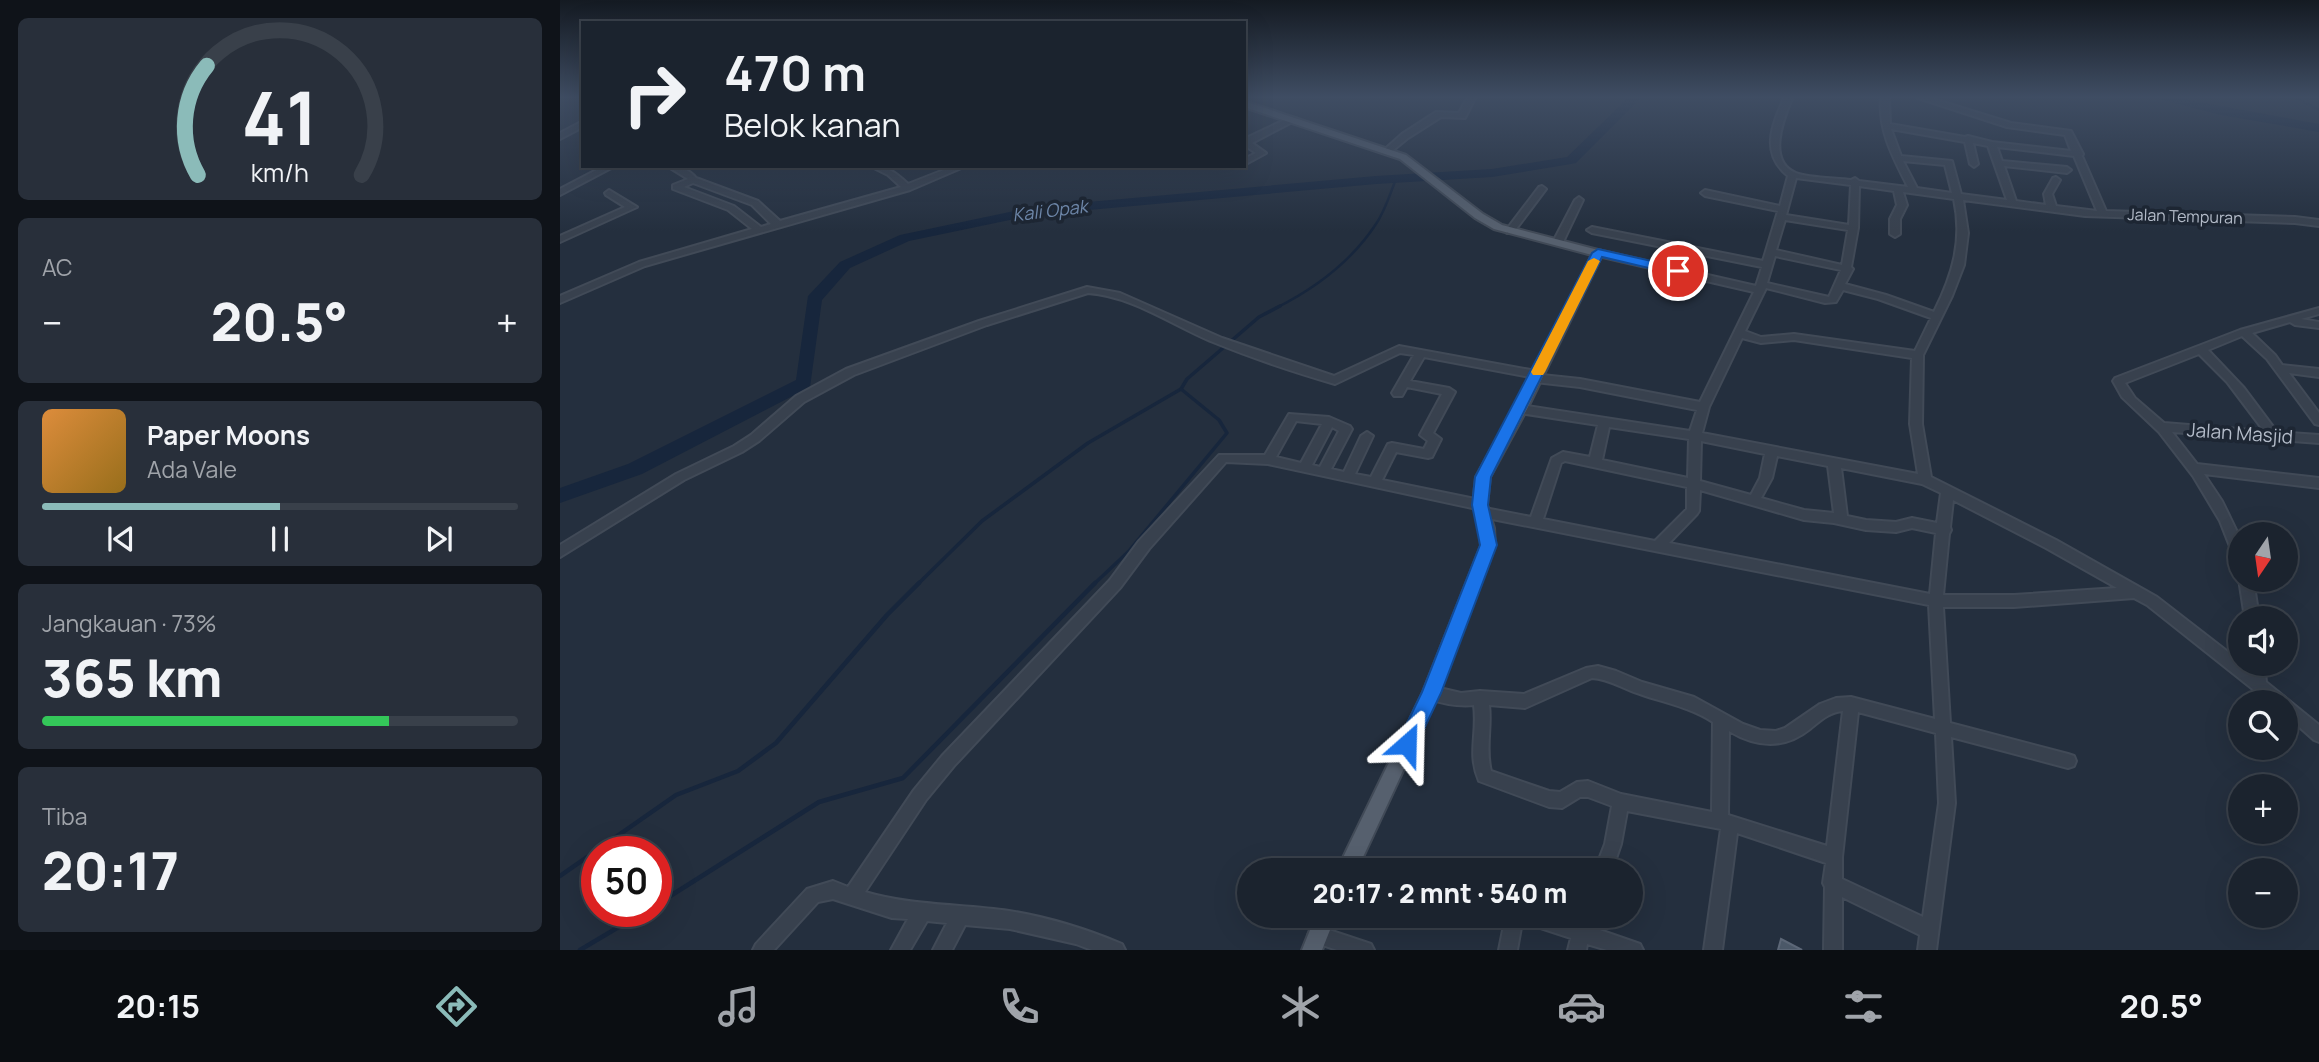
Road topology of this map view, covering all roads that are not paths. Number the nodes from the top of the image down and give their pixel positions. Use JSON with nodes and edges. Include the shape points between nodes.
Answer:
{"nodes":[{"id":1,"x":1247,"y":142,"type":"edge"},
{"id":2,"x":1365,"y":142,"type":"edge"},
{"id":3,"x":1397,"y":142,"type":"edge"},
{"id":4,"x":1775,"y":142,"type":"edge"},
{"id":5,"x":1893,"y":142,"type":"edge"},
{"id":6,"x":1933,"y":142,"type":"edge"},
{"id":7,"x":1969,"y":142,"type":"edge"},
{"id":8,"x":1985,"y":142,"type":"edge"},
{"id":9,"x":2074,"y":142,"type":"edge"},
{"id":10,"x":1992,"y":144,"type":"junction"},
{"id":11,"x":1934,"y":146,"type":"dead end"},
{"id":12,"x":1388,"y":150,"type":"junction"},
{"id":13,"x":2079,"y":154,"type":"junction"},
{"id":14,"x":1898,"y":158,"type":"junction"},
{"id":15,"x":1246,"y":162,"type":"edge"},
{"id":16,"x":1997,"y":163,"type":"junction"},
{"id":17,"x":1974,"y":164,"type":"dead end"},
{"id":18,"x":607,"y":168,"type":"edge"},
{"id":19,"x":675,"y":168,"type":"edge"},
{"id":20,"x":879,"y":168,"type":"edge"},
{"id":21,"x":957,"y":168,"type":"edge"},
{"id":22,"x":2067,"y":170,"type":"dead end"},
{"id":23,"x":1793,"y":175,"type":"junction"},
{"id":24,"x":693,"y":180,"type":"junction"},
{"id":25,"x":2056,"y":180,"type":"dead end"},
{"id":26,"x":1854,"y":181,"type":"junction"},
{"id":27,"x":907,"y":188,"type":"junction"},
{"id":28,"x":1898,"y":188,"type":"junction"},
{"id":29,"x":1542,"y":189,"type":"dead end"},
{"id":30,"x":1913,"y":189,"type":"junction"},
{"id":31,"x":560,"y":192,"type":"edge"},
{"id":32,"x":608,"y":193,"type":"dead end"},
{"id":33,"x":1705,"y":193,"type":"dead end"},
{"id":34,"x":1956,"y":195,"type":"junction"},
{"id":35,"x":1579,"y":200,"type":"dead end"},
{"id":36,"x":2012,"y":203,"type":"junction"},
{"id":37,"x":2052,"y":209,"type":"junction"},
{"id":38,"x":1782,"y":213,"type":"junction"},
{"id":39,"x":2102,"y":214,"type":"junction"},
{"id":40,"x":2319,"y":223,"type":"edge"},
{"id":41,"x":778,"y":225,"type":"junction"},
{"id":42,"x":1853,"y":228,"type":"junction"},
{"id":43,"x":758,"y":230,"type":"junction"},
{"id":44,"x":1592,"y":230,"type":"dead end"},
{"id":45,"x":1510,"y":231,"type":"junction"},
{"id":46,"x":1895,"y":234,"type":"dead end"},
{"id":47,"x":560,"y":239,"type":"edge"},
{"id":48,"x":1558,"y":242,"type":"junction"},
{"id":49,"x":1770,"y":252,"type":"junction"},
{"id":50,"x":1598,"y":253,"type":"junction"},
{"id":51,"x":1767,"y":265,"type":"junction"},
{"id":52,"x":1848,"y":269,"type":"junction"},
{"id":53,"x":1697,"y":275,"type":"junction"},
{"id":54,"x":1841,"y":286,"type":"junction"},
{"id":55,"x":1760,"y":287,"type":"junction"},
{"id":56,"x":1692,"y":288,"type":"dead end"},
{"id":57,"x":560,"y":300,"type":"edge"},
{"id":58,"x":2318,"y":312,"type":"edge"},
{"id":59,"x":1936,"y":316,"type":"junction"},
{"id":60,"x":2289,"y":321,"type":"junction"},
{"id":61,"x":2319,"y":325,"type":"edge"},
{"id":62,"x":2244,"y":332,"type":"junction"},
{"id":63,"x":1739,"y":333,"type":"junction"},
{"id":64,"x":1216,"y":339,"type":"joint"},
{"id":65,"x":1239,"y":348,"type":"joint"},
{"id":66,"x":2201,"y":350,"type":"junction"},
{"id":67,"x":1419,"y":354,"type":"junction"},
{"id":68,"x":1918,"y":355,"type":"junction"},
{"id":69,"x":2281,"y":368,"type":"junction"},
{"id":70,"x":2319,"y":373,"type":"edge"},
{"id":71,"x":1536,"y":376,"type":"junction"},
{"id":72,"x":1400,"y":388,"type":"joint"},
{"id":73,"x":1703,"y":407,"type":"junction"},
{"id":74,"x":1520,"y":408,"type":"junction"},
{"id":75,"x":1329,"y":421,"type":"junction"},
{"id":76,"x":1605,"y":421,"type":"junction"},
{"id":77,"x":2319,"y":421,"type":"edge"},
{"id":78,"x":2162,"y":427,"type":"junction"},
{"id":79,"x":2273,"y":435,"type":"junction"},
{"id":80,"x":1367,"y":436,"type":"dead end"},
{"id":81,"x":1695,"y":436,"type":"junction"},
{"id":82,"x":2319,"y":439,"type":"edge"},
{"id":83,"x":1772,"y":451,"type":"junction"},
{"id":84,"x":1268,"y":460,"type":"junction"},
{"id":85,"x":1834,"y":462,"type":"junction"},
{"id":86,"x":1595,"y":463,"type":"junction"},
{"id":87,"x":2192,"y":468,"type":"junction"},
{"id":88,"x":1304,"y":469,"type":"junction"},
{"id":89,"x":1323,"y":473,"type":"junction"},
{"id":90,"x":1348,"y":477,"type":"junction"},
{"id":91,"x":1925,"y":480,"type":"junction"},
{"id":92,"x":1374,"y":483,"type":"junction"},
{"id":93,"x":1692,"y":483,"type":"junction"},
{"id":94,"x":2319,"y":483,"type":"edge"},
{"id":95,"x":1947,"y":493,"type":"junction"},
{"id":96,"x":1753,"y":502,"type":"junction"},
{"id":97,"x":1481,"y":508,"type":"junction"},
{"id":98,"x":1514,"y":517,"type":"junction"},
{"id":99,"x":1841,"y":519,"type":"junction"},
{"id":100,"x":1536,"y":522,"type":"junction"},
{"id":101,"x":2228,"y":527,"type":"edge"},
{"id":102,"x":1487,"y":528,"type":"junction"},
{"id":103,"x":1945,"y":530,"type":"junction"},
{"id":104,"x":1658,"y":546,"type":"junction"},
{"id":105,"x":560,"y":552,"type":"edge"},
{"id":106,"x":2137,"y":592,"type":"junction"},
{"id":107,"x":1936,"y":601,"type":"junction"},
{"id":108,"x":2258,"y":676,"type":"edge"},
{"id":109,"x":2259,"y":683,"type":"junction"},
{"id":110,"x":2267,"y":690,"type":"edge"},
{"id":111,"x":1431,"y":693,"type":"junction"},
{"id":112,"x":1480,"y":698,"type":"junction"},
{"id":113,"x":1852,"y":704,"type":"junction"},
{"id":114,"x":2298,"y":717,"type":"edge"},
{"id":115,"x":1721,"y":718,"type":"junction"},
{"id":116,"x":1944,"y":729,"type":"junction"},
{"id":117,"x":2319,"y":735,"type":"edge"},
{"id":118,"x":2068,"y":761,"type":"dead end"},
{"id":119,"x":1621,"y":802,"type":"junction"},
{"id":120,"x":1725,"y":822,"type":"junction"},
{"id":121,"x":1834,"y":857,"type":"junction"},
{"id":122,"x":1353,"y":858,"type":"edge"},
{"id":123,"x":1607,"y":858,"type":"edge"},
{"id":124,"x":1832,"y":883,"type":"junction"},
{"id":125,"x":852,"y":897,"type":"junction"},
{"id":126,"x":922,"y":913,"type":"junction"},
{"id":127,"x":959,"y":917,"type":"junction"},
{"id":128,"x":1512,"y":928,"type":"edge"},
{"id":129,"x":1928,"y":929,"type":"junction"},
{"id":130,"x":1581,"y":933,"type":"edge"},
{"id":131,"x":1314,"y":942,"type":"edge"},
{"id":132,"x":762,"y":950,"type":"edge"},
{"id":133,"x":900,"y":950,"type":"edge"},
{"id":134,"x":942,"y":950,"type":"edge"},
{"id":135,"x":1116,"y":950,"type":"edge"},
{"id":136,"x":1365,"y":950,"type":"edge"},
{"id":137,"x":1508,"y":950,"type":"edge"},
{"id":138,"x":1634,"y":950,"type":"edge"},
{"id":139,"x":1713,"y":950,"type":"edge"},
{"id":140,"x":1833,"y":950,"type":"edge"},
{"id":141,"x":1927,"y":950,"type":"edge"}],
"edges":[{"from":1,"to":15,"type":"street","via":[[1262,153]]},
{"from":2,"to":12,"type":"main road"},
{"from":3,"to":12,"type":"street"},
{"from":4,"to":23,"type":"street","via":[[1780,166]]},
{"from":5,"to":14,"type":"street"},
{"from":6,"to":11,"type":"street"},
{"from":7,"to":17,"type":"street"},
{"from":8,"to":10,"type":"street"},
{"from":9,"to":13,"type":"street"},
{"from":10,"to":13,"type":"street"},
{"from":10,"to":16,"type":"street"},
{"from":12,"to":45,"type":"main road","via":[[1479,216]]},
{"from":13,"to":39,"type":"street"},
{"from":14,"to":30,"type":"street"},
{"from":14,"to":34,"type":"street","via":[[1949,163]]},
{"from":16,"to":22,"type":"street"},
{"from":16,"to":36,"type":"street"},
{"from":18,"to":31,"type":"street"},
{"from":19,"to":24,"type":"street"},
{"from":20,"to":27,"type":"street"},
{"from":21,"to":27,"type":"street"},
{"from":23,"to":26,"type":"street","name":"Jalan Tempuran"},
{"from":23,"to":38,"type":"street"},
{"from":24,"to":41,"type":"street","via":[[755,203]]},
{"from":24,"to":43,"type":"street","via":[[676,187],[731,208]]},
{"from":25,"to":37,"type":"street","via":[[2048,194]]},
{"from":26,"to":28,"type":"street","name":"Jalan Tempuran"},
{"from":26,"to":42,"type":"street"},
{"from":27,"to":41,"type":"street"},
{"from":28,"to":30,"type":"street","name":"Jalan Tempuran"},
{"from":28,"to":46,"type":"street","via":[[1902,205],[1895,219]]},
{"from":29,"to":45,"type":"street"},
{"from":30,"to":34,"type":"street","name":"Jalan Tempuran"},
{"from":32,"to":47,"type":"street","via":[[632,207]]},
{"from":33,"to":38,"type":"street"},
{"from":34,"to":36,"type":"street","name":"Jalan Tempuran"},
{"from":34,"to":59,"type":"street","via":[[1961,248],[1956,277]]},
{"from":35,"to":48,"type":"street"},
{"from":36,"to":37,"type":"street","name":"Jalan Tempuran"},
{"from":37,"to":39,"type":"street","name":"Jalan Tempuran"},
{"from":38,"to":42,"type":"street"},
{"from":38,"to":49,"type":"street"},
{"from":39,"to":40,"type":"street","name":"Jalan Tempuran"},
{"from":41,"to":43,"type":"street"},
{"from":42,"to":52,"type":"street"},
{"from":43,"to":57,"type":"street","via":[[642,264]]},
{"from":44,"to":51,"type":"street"},
{"from":45,"to":48,"type":"main road"},
{"from":48,"to":50,"type":"main road"},
{"from":49,"to":51,"type":"street"},
{"from":49,"to":52,"type":"street"},
{"from":50,"to":53,"type":"street"},
{"from":50,"to":71,"type":"main road"},
{"from":51,"to":55,"type":"street"},
{"from":52,"to":54,"type":"street"},
{"from":53,"to":55,"type":"street"},
{"from":53,"to":56,"type":"street"},
{"from":54,"to":55,"type":"street","via":[[1828,301]]},
{"from":54,"to":59,"type":"street"},
{"from":55,"to":63,"type":"street"},
{"from":58,"to":60,"type":"street"},
{"from":59,"to":68,"type":"street"},
{"from":60,"to":61,"type":"street"},
{"from":60,"to":62,"type":"street"},
{"from":62,"to":66,"type":"street"},
{"from":62,"to":69,"type":"street"},
{"from":63,"to":68,"type":"street","via":[[1761,340],[1794,337]]},
{"from":63,"to":73,"type":"street"},
{"from":64,"to":65,"type":"street"},
{"from":64,"to":105,"type":"street","via":[[1102,290],[1074,293],[850,372],[800,399],[747,443],[680,477]]},
{"from":65,"to":67,"type":"street","via":[[1335,380],[1396,349]]},
{"from":66,"to":78,"type":"street","via":[[2119,381],[2126,395]]},
{"from":66,"to":79,"type":"street","via":[[2253,404]]},
{"from":67,"to":71,"type":"street"},
{"from":67,"to":72,"type":"street"},
{"from":68,"to":91,"type":"street","via":[[1916,424]]},
{"from":69,"to":70,"type":"street"},
{"from":69,"to":77,"type":"street"},
{"from":71,"to":73,"type":"street"},
{"from":71,"to":74,"type":"main road"},
{"from":72,"to":92,"type":"street","via":[[1449,392],[1426,435],[1435,439],[1428,454],[1392,447]]},
{"from":73,"to":81,"type":"street"},
{"from":74,"to":76,"type":"street"},
{"from":74,"to":97,"type":"main road","via":[[1483,477]]},
{"from":75,"to":84,"type":"street","via":[[1293,417]]},
{"from":75,"to":88,"type":"street"},
{"from":75,"to":89,"type":"street","via":[[1346,428]]},
{"from":76,"to":81,"type":"street"},
{"from":76,"to":86,"type":"street"},
{"from":78,"to":79,"type":"street","name":"Jalan Masjid"},
{"from":78,"to":87,"type":"street"},
{"from":79,"to":82,"type":"street","name":"Jalan Masjid"},
{"from":80,"to":90,"type":"street"},
{"from":81,"to":83,"type":"street"},
{"from":81,"to":93,"type":"street"},
{"from":83,"to":85,"type":"street"},
{"from":83,"to":96,"type":"street","via":[[1766,478]]},
{"from":84,"to":88,"type":"street"},
{"from":84,"to":125,"type":"street","via":[[1223,458],[1115,584],[920,794]]},
{"from":85,"to":91,"type":"street"},
{"from":85,"to":99,"type":"street"},
{"from":86,"to":93,"type":"street"},
{"from":86,"to":100,"type":"street","via":[[1557,458]]},
{"from":87,"to":94,"type":"street"},
{"from":87,"to":101,"type":"street"},
{"from":88,"to":89,"type":"street"},
{"from":89,"to":90,"type":"street"},
{"from":90,"to":92,"type":"street"},
{"from":91,"to":95,"type":"street"},
{"from":92,"to":97,"type":"street"},
{"from":93,"to":96,"type":"street"},
{"from":93,"to":104,"type":"street","via":[[1693,510]]},
{"from":95,"to":103,"type":"street"},
{"from":95,"to":106,"type":"street"},
{"from":96,"to":99,"type":"street"},
{"from":97,"to":98,"type":"street"},
{"from":97,"to":102,"type":"main road"},
{"from":98,"to":100,"type":"street"},
{"from":98,"to":102,"type":"street"},
{"from":99,"to":103,"type":"street"},
{"from":100,"to":104,"type":"street"},
{"from":102,"to":111,"type":"main road","via":[[1488,545]]},
{"from":103,"to":107,"type":"street"},
{"from":104,"to":107,"type":"street"},
{"from":106,"to":107,"type":"street"},
{"from":106,"to":109,"type":"street"},
{"from":107,"to":116,"type":"street"},
{"from":108,"to":109,"type":"street"},
{"from":109,"to":110,"type":"street"},
{"from":111,"to":112,"type":"street","via":[[1461,700]]},
{"from":111,"to":122,"type":"main road"},
{"from":112,"to":115,"type":"street","via":[[1525,701],[1600,671],[1701,706]]},
{"from":112,"to":119,"type":"street","via":[[1480,759],[1485,776],[1549,799],[1562,800],[1582,788]]},
{"from":113,"to":115,"type":"street","via":[[1825,707],[1794,734],[1779,738],[1759,737]]},
{"from":113,"to":116,"type":"street"},
{"from":113,"to":121,"type":"street"},
{"from":114,"to":117,"type":"street"},
{"from":115,"to":120,"type":"street"},
{"from":116,"to":118,"type":"street"},
{"from":116,"to":129,"type":"street","via":[[1947,803]]},
{"from":119,"to":120,"type":"street"},
{"from":119,"to":123,"type":"street"},
{"from":120,"to":121,"type":"street"},
{"from":120,"to":139,"type":"street"},
{"from":121,"to":124,"type":"street"},
{"from":124,"to":129,"type":"street"},
{"from":124,"to":140,"type":"street"},
{"from":125,"to":126,"type":"street"},
{"from":125,"to":132,"type":"street","via":[[833,890],[814,895]]},
{"from":126,"to":127,"type":"street"},
{"from":126,"to":133,"type":"street"},
{"from":127,"to":134,"type":"street"},
{"from":127,"to":135,"type":"street","via":[[1030,925]]},
{"from":128,"to":137,"type":"street"},
{"from":129,"to":141,"type":"street"},
{"from":130,"to":138,"type":"street"},
{"from":131,"to":136,"type":"street"}]}
